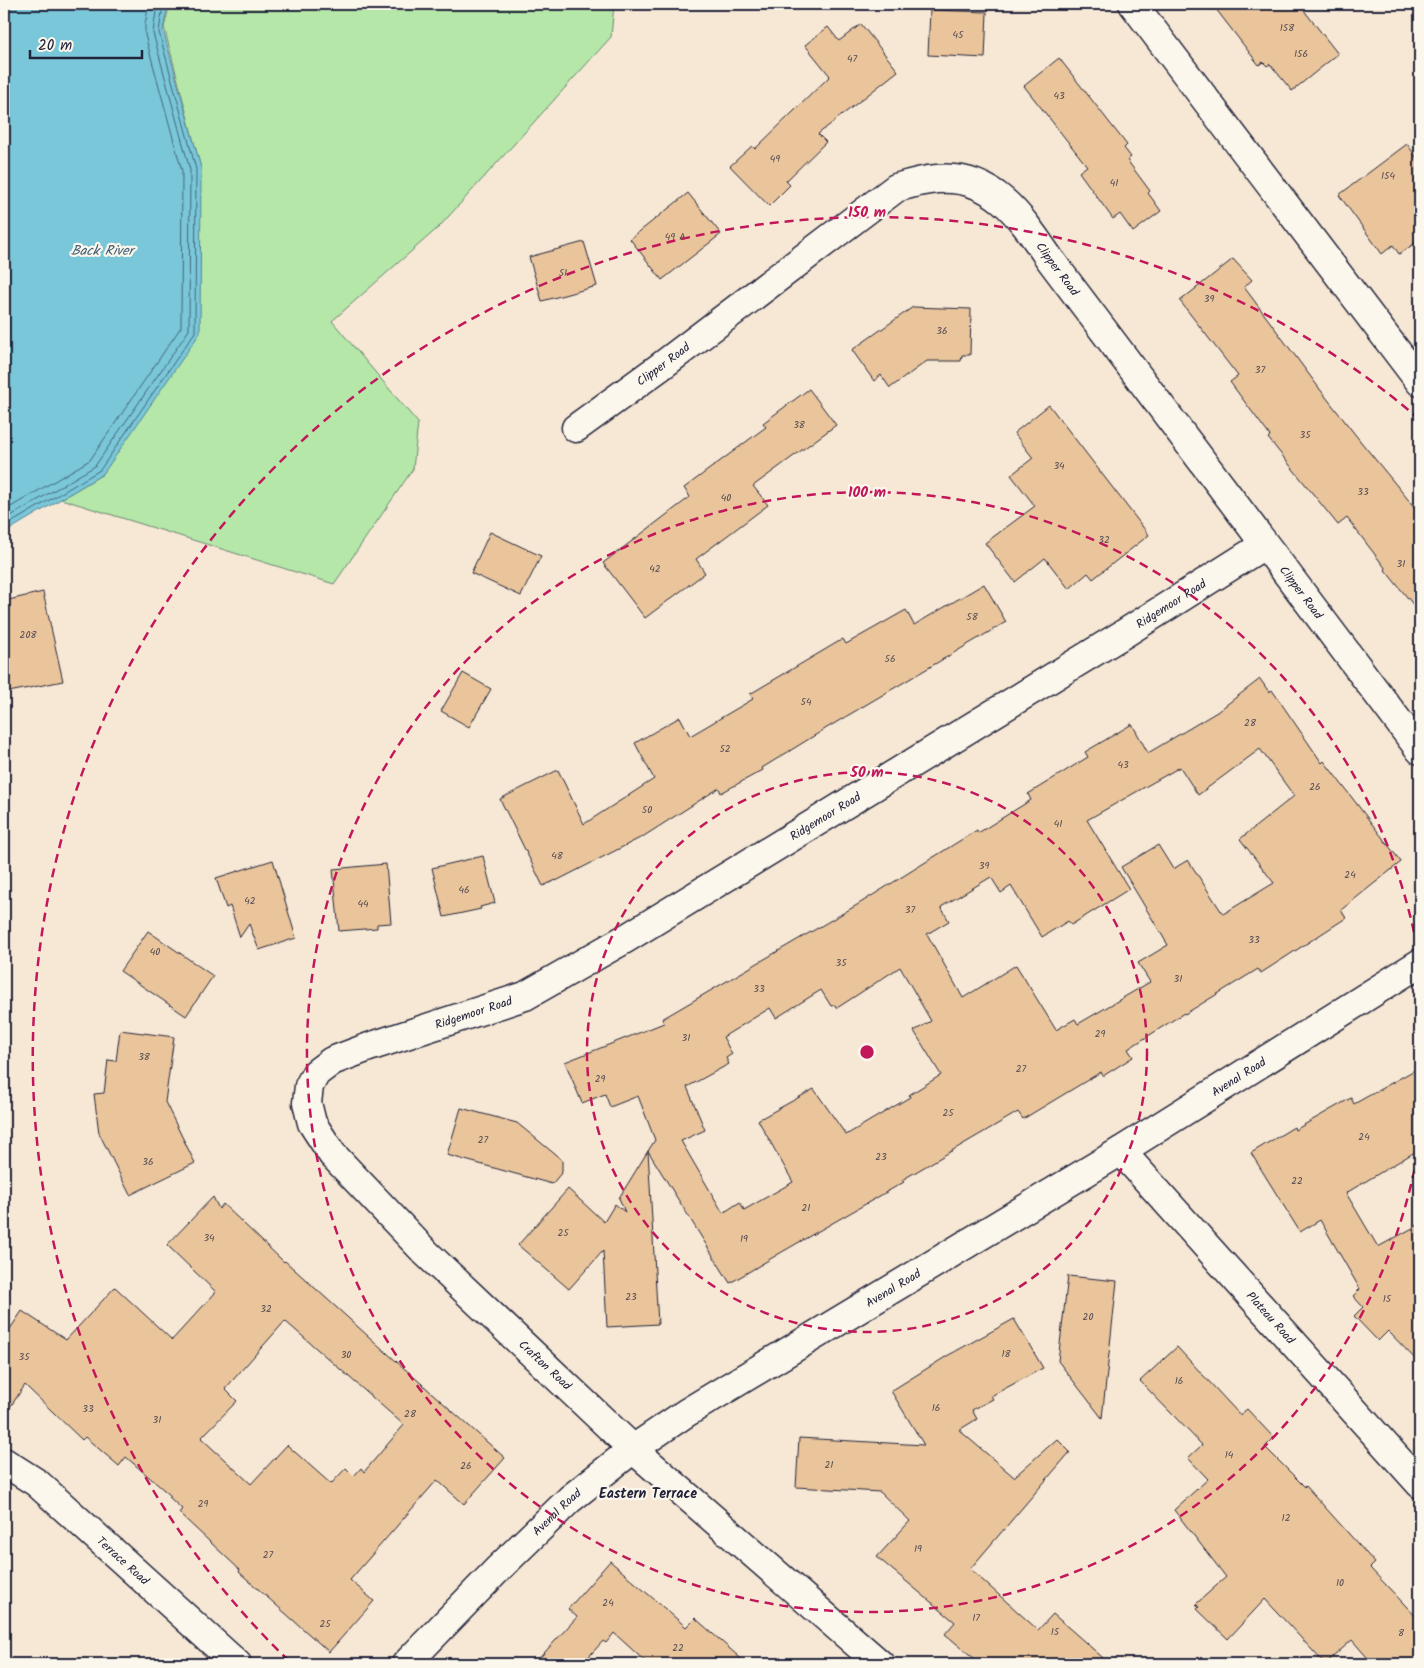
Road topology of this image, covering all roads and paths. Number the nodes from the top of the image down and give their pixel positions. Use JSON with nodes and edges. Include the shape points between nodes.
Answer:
{"nodes":[{"id":1,"x":1133,"y":4,"type":"edge"},
{"id":2,"x":1420,"y":382,"type":"edge"},
{"id":3,"x":576,"y":428,"type":"dead end"},
{"id":4,"x":1264,"y":545,"type":"junction"},
{"id":5,"x":1420,"y":750,"type":"edge"},
{"id":6,"x":1420,"y":963,"type":"edge"},
{"id":7,"x":369,"y":1047,"type":"joint"},
{"id":8,"x":1121,"y":1151,"type":"junction"},
{"id":9,"x":633,"y":1449,"type":"junction"},
{"id":10,"x":4,"y":1462,"type":"edge"},
{"id":11,"x":1420,"y":1484,"type":"edge"},
{"id":12,"x":237,"y":1664,"type":"edge"},
{"id":13,"x":406,"y":1664,"type":"edge"},
{"id":14,"x":880,"y":1664,"type":"edge"}],
"edges":[{"from":1,"to":2,"type":"street"},
{"from":3,"to":4,"type":"street","name":"Clipper Road","via":[[896,188],[938,178],[959,180],[984,186],[1022,219]]},
{"from":4,"to":5,"type":"street","name":"Clipper Road"},
{"from":4,"to":7,"type":"street","name":"Ridgemoor Road","via":[[634,934],[525,996]]},
{"from":6,"to":8,"type":"street","name":"Avenal Road"},
{"from":7,"to":9,"type":"street","name":"Crafton Road","via":[[332,1061],[316,1073],[309,1086],[307,1103],[312,1123],[332,1154],[426,1253]]},
{"from":8,"to":9,"type":"street","name":"Avenal Road","via":[[686,1413]]},
{"from":8,"to":11,"type":"street","name":"Plateau Road"},
{"from":9,"to":13,"type":"street","name":"Avenal Road","via":[[570,1499]]},
{"from":9,"to":14,"type":"street","name":"Crafton Road"},
{"from":10,"to":12,"type":"street","name":"Terrace Road","via":[[37,1483]]}]}
